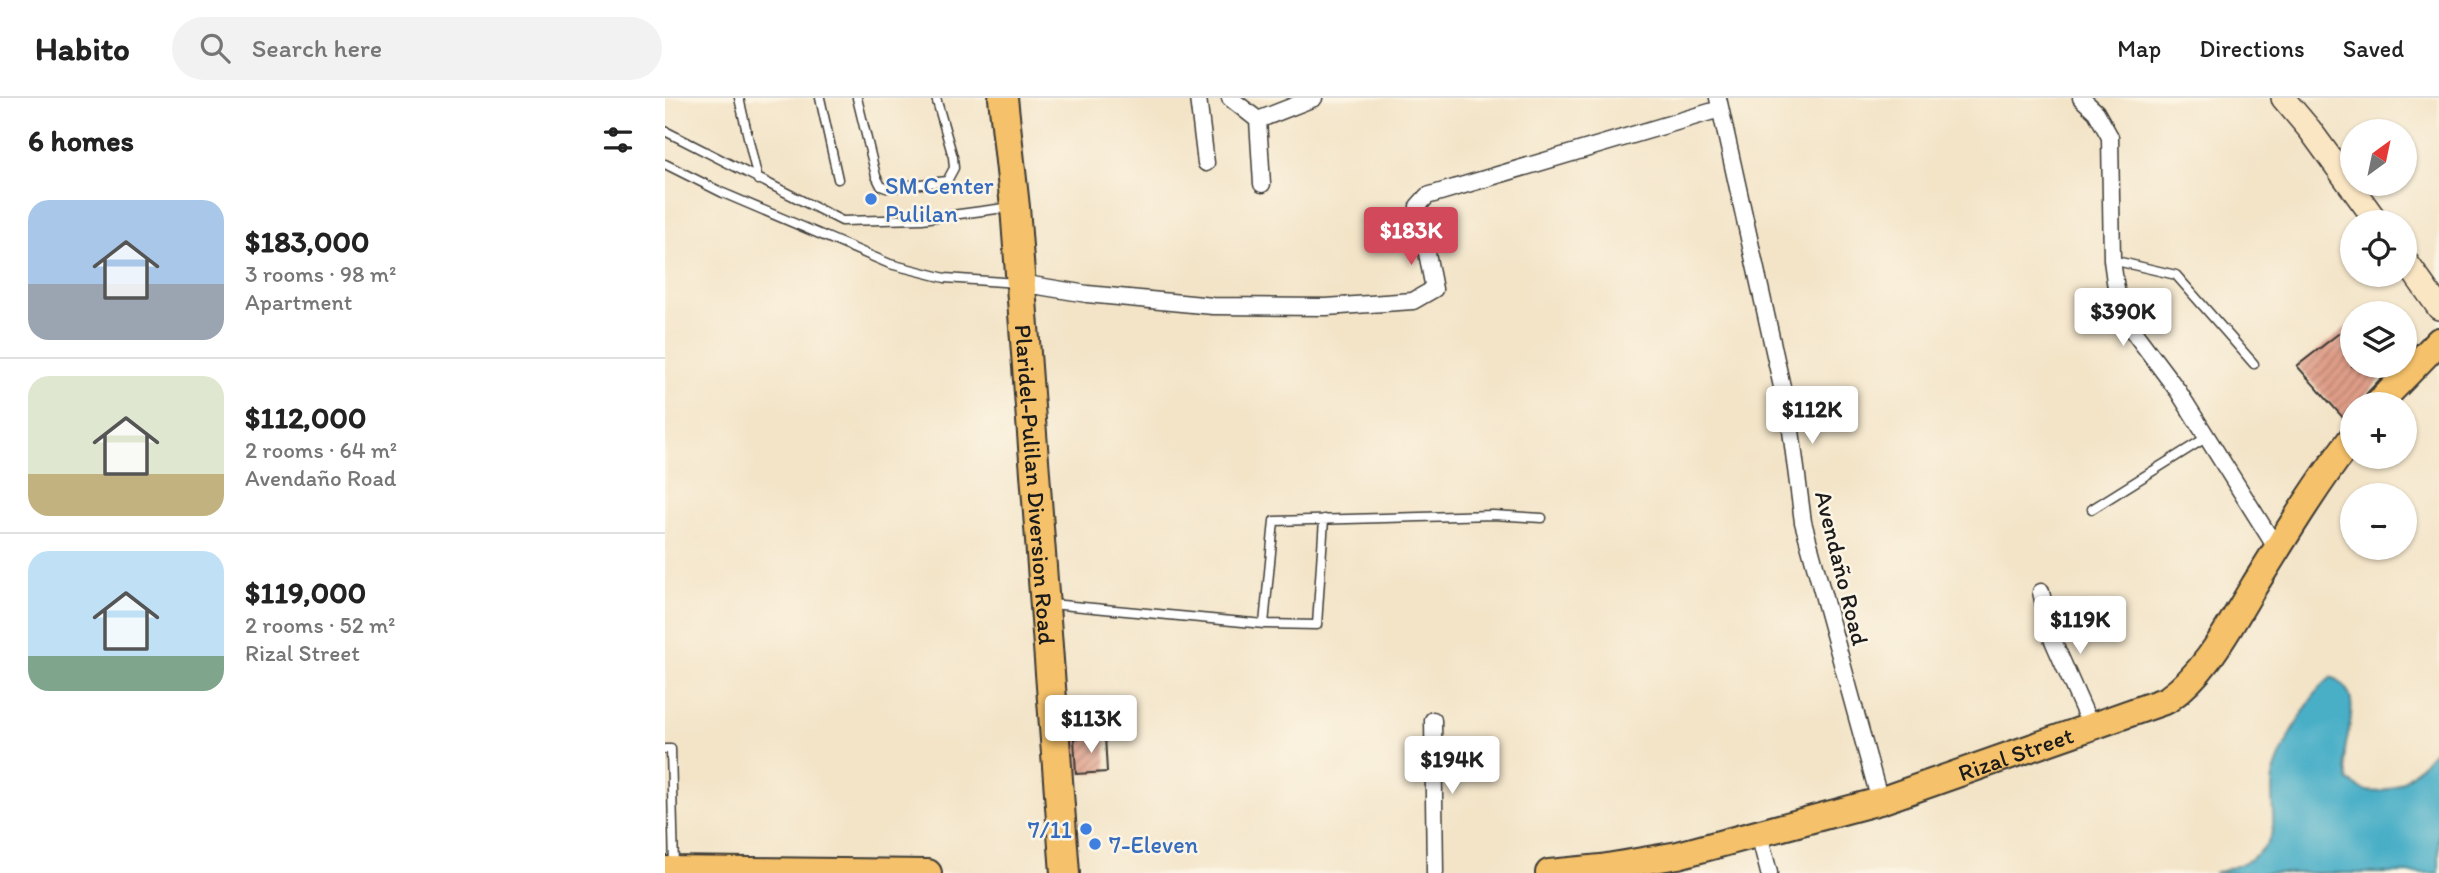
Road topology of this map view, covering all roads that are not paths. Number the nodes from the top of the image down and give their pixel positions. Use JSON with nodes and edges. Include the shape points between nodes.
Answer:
{"nodes":[{"id":1,"x":739,"y":98,"type":"edge"},
{"id":2,"x":820,"y":98,"type":"edge"},
{"id":3,"x":857,"y":98,"type":"edge"},
{"id":4,"x":936,"y":98,"type":"edge"},
{"id":5,"x":1003,"y":98,"type":"edge"},
{"id":6,"x":1198,"y":98,"type":"edge"},
{"id":7,"x":1230,"y":98,"type":"edge"},
{"id":8,"x":1314,"y":98,"type":"edge"},
{"id":9,"x":2081,"y":98,"type":"edge"},
{"id":10,"x":2283,"y":98,"type":"edge"},
{"id":11,"x":1719,"y":104,"type":"edge"},
{"id":12,"x":1258,"y":120,"type":"junction"},
{"id":13,"x":665,"y":131,"type":"edge"},
{"id":14,"x":1206,"y":163,"type":"dead end"},
{"id":15,"x":665,"y":164,"type":"edge"},
{"id":16,"x":838,"y":179,"type":"dead end"},
{"id":17,"x":758,"y":180,"type":"junction"},
{"id":18,"x":1262,"y":184,"type":"dead end"},
{"id":19,"x":1015,"y":207,"type":"junction"},
{"id":20,"x":2368,"y":210,"type":"edge"},
{"id":21,"x":2112,"y":260,"type":"junction"},
{"id":22,"x":2417,"y":277,"type":"edge"},
{"id":23,"x":1020,"y":283,"type":"junction"},
{"id":24,"x":2439,"y":308,"type":"edge"},
{"id":25,"x":2439,"y":341,"type":"edge"},
{"id":26,"x":2254,"y":364,"type":"dead end"},
{"id":27,"x":2390,"y":392,"type":"edge"},
{"id":28,"x":2207,"y":437,"type":"junction"},
{"id":29,"x":2340,"y":456,"type":"edge"},
{"id":30,"x":2092,"y":509,"type":"dead end"},
{"id":31,"x":1542,"y":517,"type":"dead end"},
{"id":32,"x":1324,"y":519,"type":"junction"},
{"id":33,"x":2277,"y":549,"type":"junction"},
{"id":34,"x":2041,"y":592,"type":"dead end"},
{"id":35,"x":1043,"y":603,"type":"junction"},
{"id":36,"x":1264,"y":624,"type":"junction"},
{"id":37,"x":1433,"y":720,"type":"dead end"},
{"id":38,"x":2092,"y":729,"type":"junction"},
{"id":39,"x":665,"y":749,"type":"edge"},
{"id":40,"x":1880,"y":801,"type":"junction"},
{"id":41,"x":1759,"y":834,"type":"junction"},
{"id":42,"x":1680,"y":864,"type":"edge"},
{"id":43,"x":669,"y":870,"type":"edge"},
{"id":44,"x":740,"y":871,"type":"edge"},
{"id":45,"x":1602,"y":871,"type":"edge"},
{"id":46,"x":865,"y":872,"type":"edge"},
{"id":47,"x":928,"y":873,"type":"edge"},
{"id":48,"x":1065,"y":873,"type":"edge"},
{"id":49,"x":1435,"y":873,"type":"edge"},
{"id":50,"x":1549,"y":873,"type":"edge"},
{"id":51,"x":1769,"y":873,"type":"edge"}],
"edges":[{"from":1,"to":17,"type":"lane"},
{"from":2,"to":16,"type":"lane"},
{"from":3,"to":4,"type":"lane","via":[[876,176],[886,188],[947,181],[954,168],[953,156]]},
{"from":5,"to":19,"type":"highway","name":"Plaridel-Pulilan Diversion Road"},
{"from":6,"to":14,"type":"street"},
{"from":7,"to":12,"type":"street"},
{"from":8,"to":12,"type":"street"},
{"from":9,"to":21,"type":"street","via":[[2096,112],[2110,137]]},
{"from":10,"to":20,"type":"main road"},
{"from":11,"to":23,"type":"street","via":[[1427,195],[1418,205],[1434,289],[1413,301],[1213,306]]},
{"from":11,"to":40,"type":"street","name":"Avendaño Road","via":[[1790,423],[1803,522]]},
{"from":12,"to":18,"type":"street"},
{"from":13,"to":17,"type":"lane"},
{"from":15,"to":23,"type":"lane","via":[[890,264],[944,278]]},
{"from":17,"to":19,"type":"lane","via":[[842,221],[922,219]]},
{"from":19,"to":23,"type":"highway","name":"Plaridel-Pulilan Diversion Road"},
{"from":21,"to":26,"type":"lane","via":[[2176,275]]},
{"from":21,"to":28,"type":"street","via":[[2127,323]]},
{"from":22,"to":24,"type":"main road"},
{"from":23,"to":35,"type":"highway","name":"Plaridel-Pulilan Diversion Road"},
{"from":25,"to":27,"type":"main road"},
{"from":28,"to":30,"type":"lane"},
{"from":28,"to":33,"type":"street"},
{"from":29,"to":33,"type":"main road","name":"Rizal Street"},
{"from":31,"to":32,"type":"lane"},
{"from":32,"to":36,"type":"lane","via":[[1274,521]]},
{"from":32,"to":36,"type":"lane","via":[[1317,625]]},
{"from":33,"to":38,"type":"main road","name":"Rizal Street","via":[[2209,659],[2181,691],[2167,701]]},
{"from":34,"to":38,"type":"street","via":[[2051,636]]},
{"from":35,"to":36,"type":"lane"},
{"from":35,"to":48,"type":"highway","name":"Plaridel-Pulilan Diversion Road"},
{"from":37,"to":49,"type":"street"},
{"from":38,"to":40,"type":"main road","name":"Rizal Street"},
{"from":39,"to":43,"type":"lane","via":[[671,749]]},
{"from":40,"to":41,"type":"main road","name":"Rizal Street"},
{"from":41,"to":42,"type":"main road","name":"Rizal Street"},
{"from":41,"to":51,"type":"street"},
{"from":42,"to":45,"type":"main road","name":"Rizal Street"},
{"from":43,"to":44,"type":"main road"},
{"from":44,"to":46,"type":"main road"},
{"from":45,"to":50,"type":"main road","name":"Rizal Street"},
{"from":46,"to":47,"type":"main road"}]}
